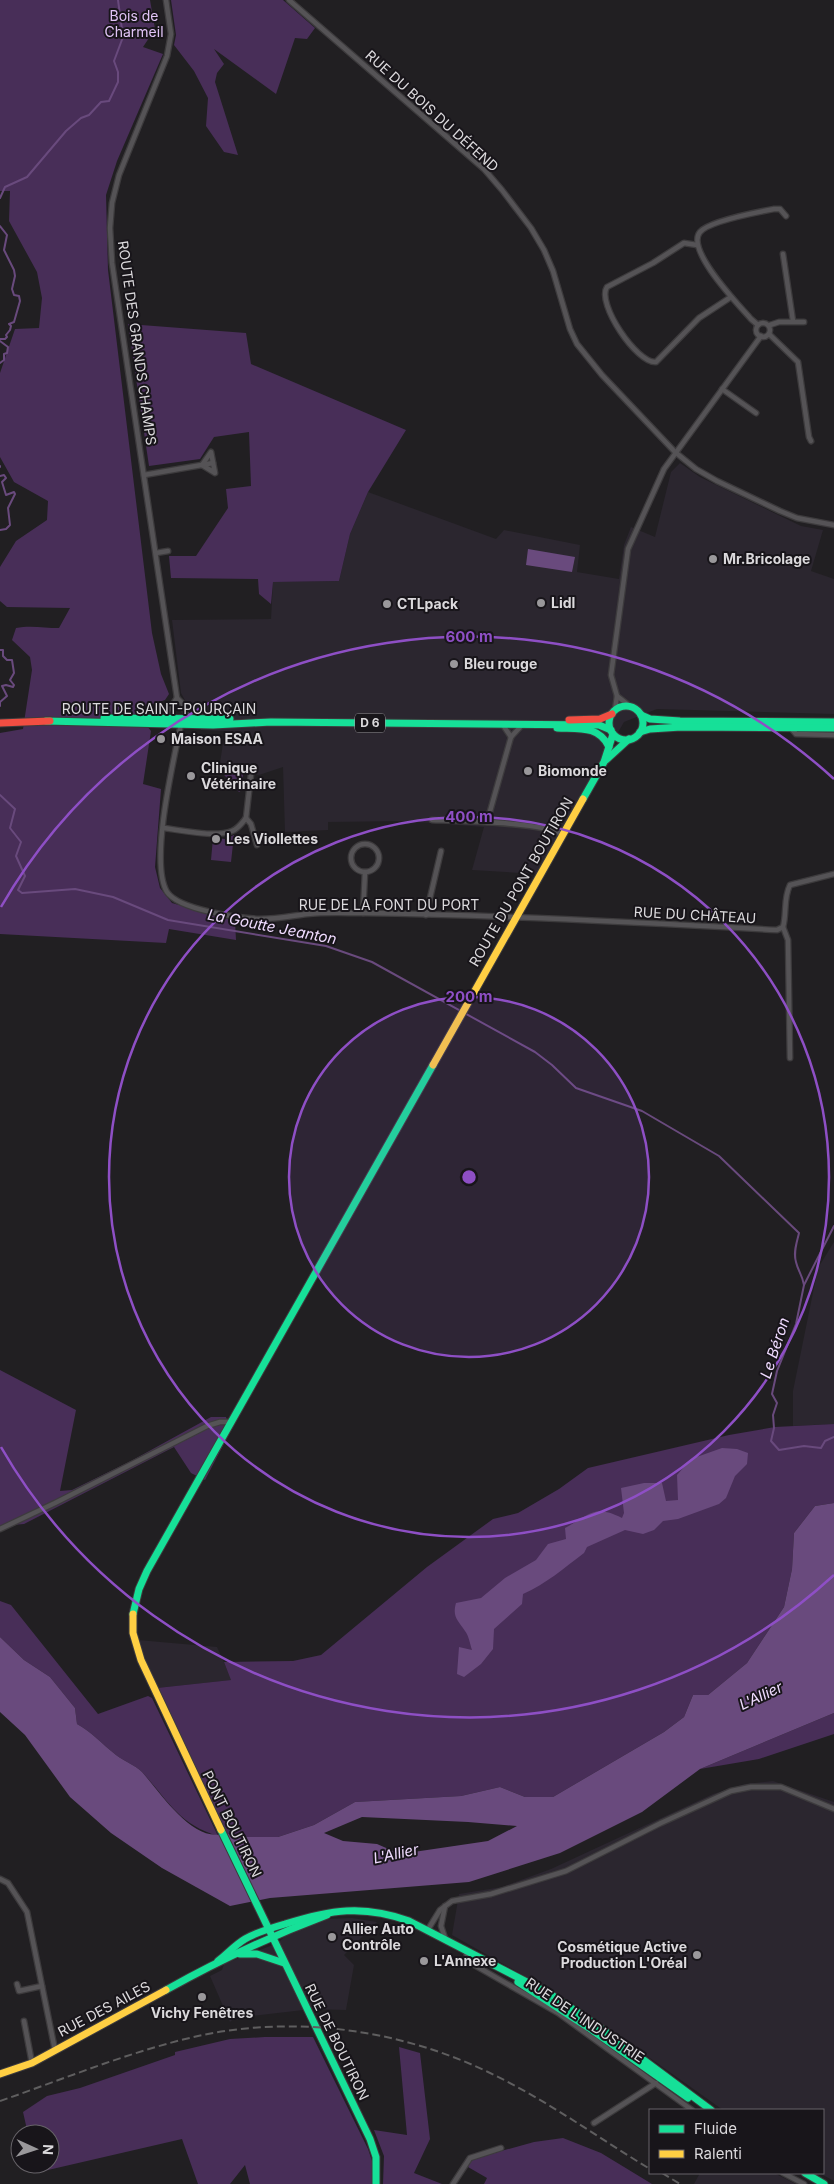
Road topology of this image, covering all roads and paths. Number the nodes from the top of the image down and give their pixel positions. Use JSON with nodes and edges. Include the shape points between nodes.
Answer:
{"nodes":[{"id":1,"x":166,"y":0,"type":"edge"},
{"id":2,"x":289,"y":0,"type":"edge"},
{"id":3,"x":786,"y":216,"type":"dead end"},
{"id":4,"x":697,"y":245,"type":"junction"},
{"id":5,"x":782,"y":254,"type":"dead end"},
{"id":6,"x":731,"y":297,"type":"junction"},
{"id":7,"x":793,"y":321,"type":"junction"},
{"id":8,"x":804,"y":322,"type":"dead end"},
{"id":9,"x":758,"y":325,"type":"junction"},
{"id":10,"x":770,"y":326,"type":"junction"},
{"id":11,"x":769,"y":334,"type":"junction"},
{"id":12,"x":761,"y":336,"type":"junction"},
{"id":13,"x":722,"y":388,"type":"junction"},
{"id":14,"x":756,"y":414,"type":"dead end"},
{"id":15,"x":811,"y":441,"type":"dead end"},
{"id":16,"x":675,"y":452,"type":"junction"},
{"id":17,"x":213,"y":463,"type":"junction"},
{"id":18,"x":202,"y":465,"type":"junction"},
{"id":19,"x":144,"y":475,"type":"junction"},
{"id":20,"x":834,"y":525,"type":"edge"},
{"id":21,"x":168,"y":551,"type":"dead end"},
{"id":22,"x":156,"y":553,"type":"junction"},
{"id":23,"x":617,"y":696,"type":"junction"},
{"id":24,"x":177,"y":698,"type":"junction"},
{"id":25,"x":631,"y":707,"type":"junction"},
{"id":26,"x":613,"y":712,"type":"junction"},
{"id":27,"x":641,"y":715,"type":"junction"},
{"id":28,"x":187,"y":718,"type":"junction"},
{"id":29,"x":165,"y":721,"type":"junction"},
{"id":30,"x":272,"y":722,"type":"junction"},
{"id":31,"x":834,"y":722,"type":"edge"},
{"id":32,"x":0,"y":723,"type":"edge"},
{"id":33,"x":181,"y":724,"type":"junction"},
{"id":34,"x":468,"y":724,"type":"junction"},
{"id":35,"x":504,"y":725,"type":"junction"},
{"id":36,"x":522,"y":725,"type":"junction"},
{"id":37,"x":790,"y":725,"type":"junction"},
{"id":38,"x":536,"y":726,"type":"junction"},
{"id":39,"x":834,"y":728,"type":"edge"},
{"id":40,"x":612,"y":732,"type":"junction"},
{"id":41,"x":640,"y":732,"type":"junction"},
{"id":42,"x":834,"y":735,"type":"edge"},
{"id":43,"x":511,"y":737,"type":"junction"},
{"id":44,"x":629,"y":739,"type":"junction"},
{"id":45,"x":610,"y":747,"type":"junction"},
{"id":46,"x":604,"y":762,"type":"junction"},
{"id":47,"x":251,"y":774,"type":"dead end"},
{"id":48,"x":246,"y":818,"type":"junction"},
{"id":49,"x":432,"y":820,"type":"dead end"},
{"id":50,"x":488,"y":822,"type":"junction"},
{"id":51,"x":163,"y":828,"type":"junction"},
{"id":52,"x":563,"y":835,"type":"junction"},
{"id":53,"x":257,"y":845,"type":"dead end"},
{"id":54,"x":441,"y":851,"type":"dead end"},
{"id":55,"x":365,"y":872,"type":"junction"},
{"id":56,"x":834,"y":874,"type":"edge"},
{"id":57,"x":362,"y":913,"type":"junction"},
{"id":58,"x":426,"y":915,"type":"junction"},
{"id":59,"x":516,"y":918,"type":"junction"},
{"id":60,"x":783,"y":927,"type":"junction"},
{"id":61,"x":790,"y":1058,"type":"dead end"},
{"id":62,"x":230,"y":1422,"type":"junction"},
{"id":63,"x":0,"y":1529,"type":"edge"},
{"id":64,"x":834,"y":1809,"type":"edge"},
{"id":65,"x":0,"y":1879,"type":"edge"},
{"id":66,"x":445,"y":1906,"type":"junction"},
{"id":67,"x":347,"y":1910,"type":"junction"},
{"id":68,"x":262,"y":1914,"type":"joint"},
{"id":69,"x":267,"y":1928,"type":"junction"},
{"id":70,"x":427,"y":1931,"type":"junction"},
{"id":71,"x":271,"y":1936,"type":"junction"},
{"id":72,"x":446,"y":1941,"type":"junction"},
{"id":73,"x":466,"y":1952,"type":"junction"},
{"id":74,"x":232,"y":1955,"type":"junction"},
{"id":75,"x":218,"y":1962,"type":"junction"},
{"id":76,"x":284,"y":1964,"type":"junction"},
{"id":77,"x":501,"y":1970,"type":"junction"},
{"id":78,"x":17,"y":1984,"type":"dead end"},
{"id":79,"x":42,"y":1986,"type":"junction"},
{"id":80,"x":24,"y":2021,"type":"dead end"},
{"id":81,"x":55,"y":2050,"type":"junction"},
{"id":82,"x":32,"y":2063,"type":"junction"},
{"id":83,"x":0,"y":2074,"type":"edge"},
{"id":84,"x":656,"y":2083,"type":"junction"},
{"id":85,"x":691,"y":2109,"type":"edge"},
{"id":86,"x":705,"y":2109,"type":"edge"},
{"id":87,"x":710,"y":2109,"type":"edge"},
{"id":88,"x":594,"y":2123,"type":"dead end"},
{"id":89,"x":501,"y":2148,"type":"dead end"},
{"id":90,"x":785,"y":2174,"type":"edge"},
{"id":91,"x":807,"y":2174,"type":"edge"},
{"id":92,"x":376,"y":2184,"type":"edge"},
{"id":93,"x":454,"y":2184,"type":"edge"},
{"id":94,"x":804,"y":2184,"type":"edge"},
{"id":95,"x":824,"y":2184,"type":"edge"}],
"edges":[{"from":1,"to":19,"type":"street","name":"ROUTE DES GRANDS CHAMPS","via":[[171,34],[167,56],[119,176],[110,228],[112,264]]},
{"from":2,"to":16,"type":"street","name":"RUE DU BOIS DU DÉFEND","via":[[454,142],[502,190],[544,250],[577,344]]},
{"from":3,"to":4,"type":"street","via":[[780,209],[774,209],[727,220],[699,233]]},
{"from":4,"to":6,"type":"street","via":[[708,268]]},
{"from":4,"to":6,"type":"street","via":[[684,243],[607,287],[604,295],[606,304],[624,336],[646,360],[656,362],[699,318]]},
{"from":5,"to":7,"type":"street"},
{"from":6,"to":9,"type":"street"},
{"from":7,"to":8,"type":"street"},
{"from":7,"to":10,"type":"street"},
{"from":9,"to":10,"type":"street","via":[[764,322]]},
{"from":9,"to":12,"type":"street","via":[[756,331]]},
{"from":10,"to":11,"type":"street"},
{"from":11,"to":12,"type":"street"},
{"from":11,"to":15,"type":"street","via":[[798,362]]},
{"from":12,"to":13,"type":"street"},
{"from":13,"to":14,"type":"street"},
{"from":13,"to":16,"type":"street"},
{"from":16,"to":20,"type":"street","name":"RUE DU BOIS DU DÉFEND","via":[[718,481],[780,511],[797,518]]},
{"from":16,"to":23,"type":"street","via":[[628,549],[611,676]]},
{"from":17,"to":18,"type":"street"},
{"from":17,"to":18,"type":"street","via":[[215,473]]},
{"from":17,"to":18,"type":"street","via":[[211,452]]},
{"from":18,"to":19,"type":"street"},
{"from":19,"to":22,"type":"street","name":"ROUTE DES GRANDS CHAMPS"},
{"from":21,"to":22,"type":"street"},
{"from":22,"to":24,"type":"street","name":"ROUTE DES GRANDS CHAMPS"},
{"from":23,"to":25,"type":"street"},
{"from":23,"to":26,"type":"street"},
{"from":24,"to":28,"type":"street","name":"ROUTE DES GRANDS CHAMPS","via":[[183,704]]},
{"from":24,"to":29,"type":"street"},
{"from":25,"to":26,"type":"main road","via":[[622,706]]},
{"from":25,"to":27,"type":"main road"},
{"from":26,"to":34,"type":"main road","name":"ROUTE DE SAINT-POURÇAIN","number":"D 6","via":[[600,719]]},
{"from":26,"to":40,"type":"main road","via":[[609,722]]},
{"from":27,"to":37,"type":"main road","via":[[650,719]]},
{"from":27,"to":41,"type":"main road"},
{"from":28,"to":29,"type":"main road","name":"ROUTE DE SAINT-POURÇAIN","number":"D 6"},
{"from":28,"to":30,"type":"main road","name":"ROUTE DE SAINT-POURÇAIN","number":"D 6"},
{"from":28,"to":33,"type":"street"},
{"from":29,"to":32,"type":"main road","name":"ROUTE DE SAINT-POURÇAIN","number":"D 6","via":[[119,718]]},
{"from":29,"to":33,"type":"main road","name":"ROUTE DE SAINT-POURÇAIN","number":"D 6"},
{"from":30,"to":33,"type":"main road","name":"ROUTE DE SAINT-POURÇAIN","number":"D 6"},
{"from":30,"to":34,"type":"main road","name":"ROUTE DE SAINT-POURÇAIN","number":"D 6"},
{"from":31,"to":37,"type":"main road"},
{"from":33,"to":51,"type":"street","name":"RUE DE LA FONT DU PORT","via":[[165,801]]},
{"from":34,"to":35,"type":"main road","name":"ROUTE DE SAINT-POURÇAIN","number":"D 6"},
{"from":35,"to":36,"type":"main road","name":"ROUTE DE SAINT-POURÇAIN","number":"D 6"},
{"from":35,"to":43,"type":"street"},
{"from":36,"to":38,"type":"main road","name":"ROUTE DE SAINT-POURÇAIN","number":"D 6"},
{"from":36,"to":43,"type":"street"},
{"from":37,"to":39,"type":"main road"},
{"from":37,"to":41,"type":"main road","via":[[650,728]]},
{"from":37,"to":42,"type":"street","via":[[796,734]]},
{"from":38,"to":40,"type":"main road","name":"ROUTE DE SAINT-POURÇAIN","number":"D 6","via":[[599,725]]},
{"from":38,"to":45,"type":"main road","via":[[598,730],[604,734]]},
{"from":40,"to":44,"type":"main road"},
{"from":40,"to":45,"type":"main road","name":"ROUTE DU PONT BOUTIRON"},
{"from":41,"to":44,"type":"main road"},
{"from":43,"to":50,"type":"street"},
{"from":44,"to":46,"type":"main road","name":"ROUTE DU PONT BOUTIRON"},
{"from":45,"to":46,"type":"main road","name":"ROUTE DU PONT BOUTIRON"},
{"from":46,"to":52,"type":"main road","name":"ROUTE DU PONT BOUTIRON"},
{"from":47,"to":48,"type":"street"},
{"from":48,"to":51,"type":"street","via":[[233,831],[219,834]]},
{"from":48,"to":53,"type":"street"},
{"from":49,"to":50,"type":"street"},
{"from":50,"to":52,"type":"street","via":[[557,830]]},
{"from":51,"to":57,"type":"street","name":"RUE DE LA FONT DU PORT","via":[[161,860],[164,882],[168,892],[179,902],[260,919]]},
{"from":52,"to":59,"type":"main road","name":"ROUTE DU PONT BOUTIRON"},
{"from":54,"to":58,"type":"street"},
{"from":55,"to":55,"type":"street","via":[[376,867],[379,854],[364,844],[351,856],[356,868]]},
{"from":55,"to":57,"type":"street"},
{"from":56,"to":60,"type":"street","via":[[790,886],[784,896],[786,920]]},
{"from":57,"to":58,"type":"street","name":"RUE DE LA FONT DU PORT"},
{"from":58,"to":59,"type":"street","name":"RUE DE LA FONT DU PORT"},
{"from":59,"to":60,"type":"street","name":"RUE DU CHÂTEAU","via":[[777,930]]},
{"from":59,"to":62,"type":"main road","name":"ROUTE DU PONT BOUTIRON"},
{"from":60,"to":61,"type":"street","via":[[788,940]]},
{"from":62,"to":63,"type":"street","via":[[207,1426]]},
{"from":62,"to":68,"type":"main road","name":"PONT BOUTIRON","via":[[147,1571],[134,1600],[131,1626],[135,1647],[180,1746]]},
{"from":64,"to":66,"type":"street","via":[[781,1787],[732,1791],[566,1871],[492,1894],[452,1901]]},
{"from":65,"to":79,"type":"street","via":[[8,1883],[27,1912]]},
{"from":66,"to":70,"type":"street"},
{"from":66,"to":72,"type":"street","via":[[440,1926]]},
{"from":67,"to":69,"type":"main road","name":"RUE DE L'INDUSTRIE","via":[[316,1913]]},
{"from":67,"to":70,"type":"main road","name":"RUE DE L'INDUSTRIE","via":[[370,1909],[388,1913]]},
{"from":67,"to":71,"type":"main road","name":"RUE DE L'INDUSTRIE"},
{"from":68,"to":69,"type":"main road","name":"RUE DE BOUTIRON"},
{"from":69,"to":71,"type":"main road","name":"RUE DE BOUTIRON"},
{"from":69,"to":75,"type":"main road","name":"RUE DES AILES","via":[[244,1940]]},
{"from":70,"to":72,"type":"main road","name":"RUE DE L'INDUSTRIE"},
{"from":71,"to":74,"type":"main road","name":"RUE DES AILES"},
{"from":71,"to":76,"type":"main road","name":"RUE DE BOUTIRON"},
{"from":72,"to":73,"type":"main road","name":"RUE DE L'INDUSTRIE"},
{"from":73,"to":77,"type":"main road","name":"RUE DE L'INDUSTRIE"},
{"from":73,"to":84,"type":"street","name":"RUE DE L'INDUSTRIE","via":[[469,1962],[558,2013]]},
{"from":74,"to":75,"type":"main road","name":"RUE DES AILES"},
{"from":74,"to":76,"type":"main road","via":[[262,1955]]},
{"from":75,"to":81,"type":"main road","name":"RUE DES AILES"},
{"from":76,"to":92,"type":"main road","name":"RUE DE BOUTIRON","via":[[370,2139],[376,2157]]},
{"from":77,"to":86,"type":"main road","name":"RUE DE L'INDUSTRIE"},
{"from":77,"to":87,"type":"main road","name":"RUE DE L'INDUSTRIE","via":[[550,1994]]},
{"from":78,"to":79,"type":"street","via":[[19,1991]]},
{"from":79,"to":81,"type":"street"},
{"from":80,"to":82,"type":"street"},
{"from":81,"to":82,"type":"main road","name":"RUE DES AILES"},
{"from":82,"to":83,"type":"main road","name":"RUE DES AILES"},
{"from":84,"to":85,"type":"street","name":"RUE DE L'INDUSTRIE"},
{"from":84,"to":88,"type":"street"},
{"from":89,"to":93,"type":"street","via":[[470,2158]]},
{"from":90,"to":94,"type":"street"},
{"from":91,"to":95,"type":"main road"}]}
